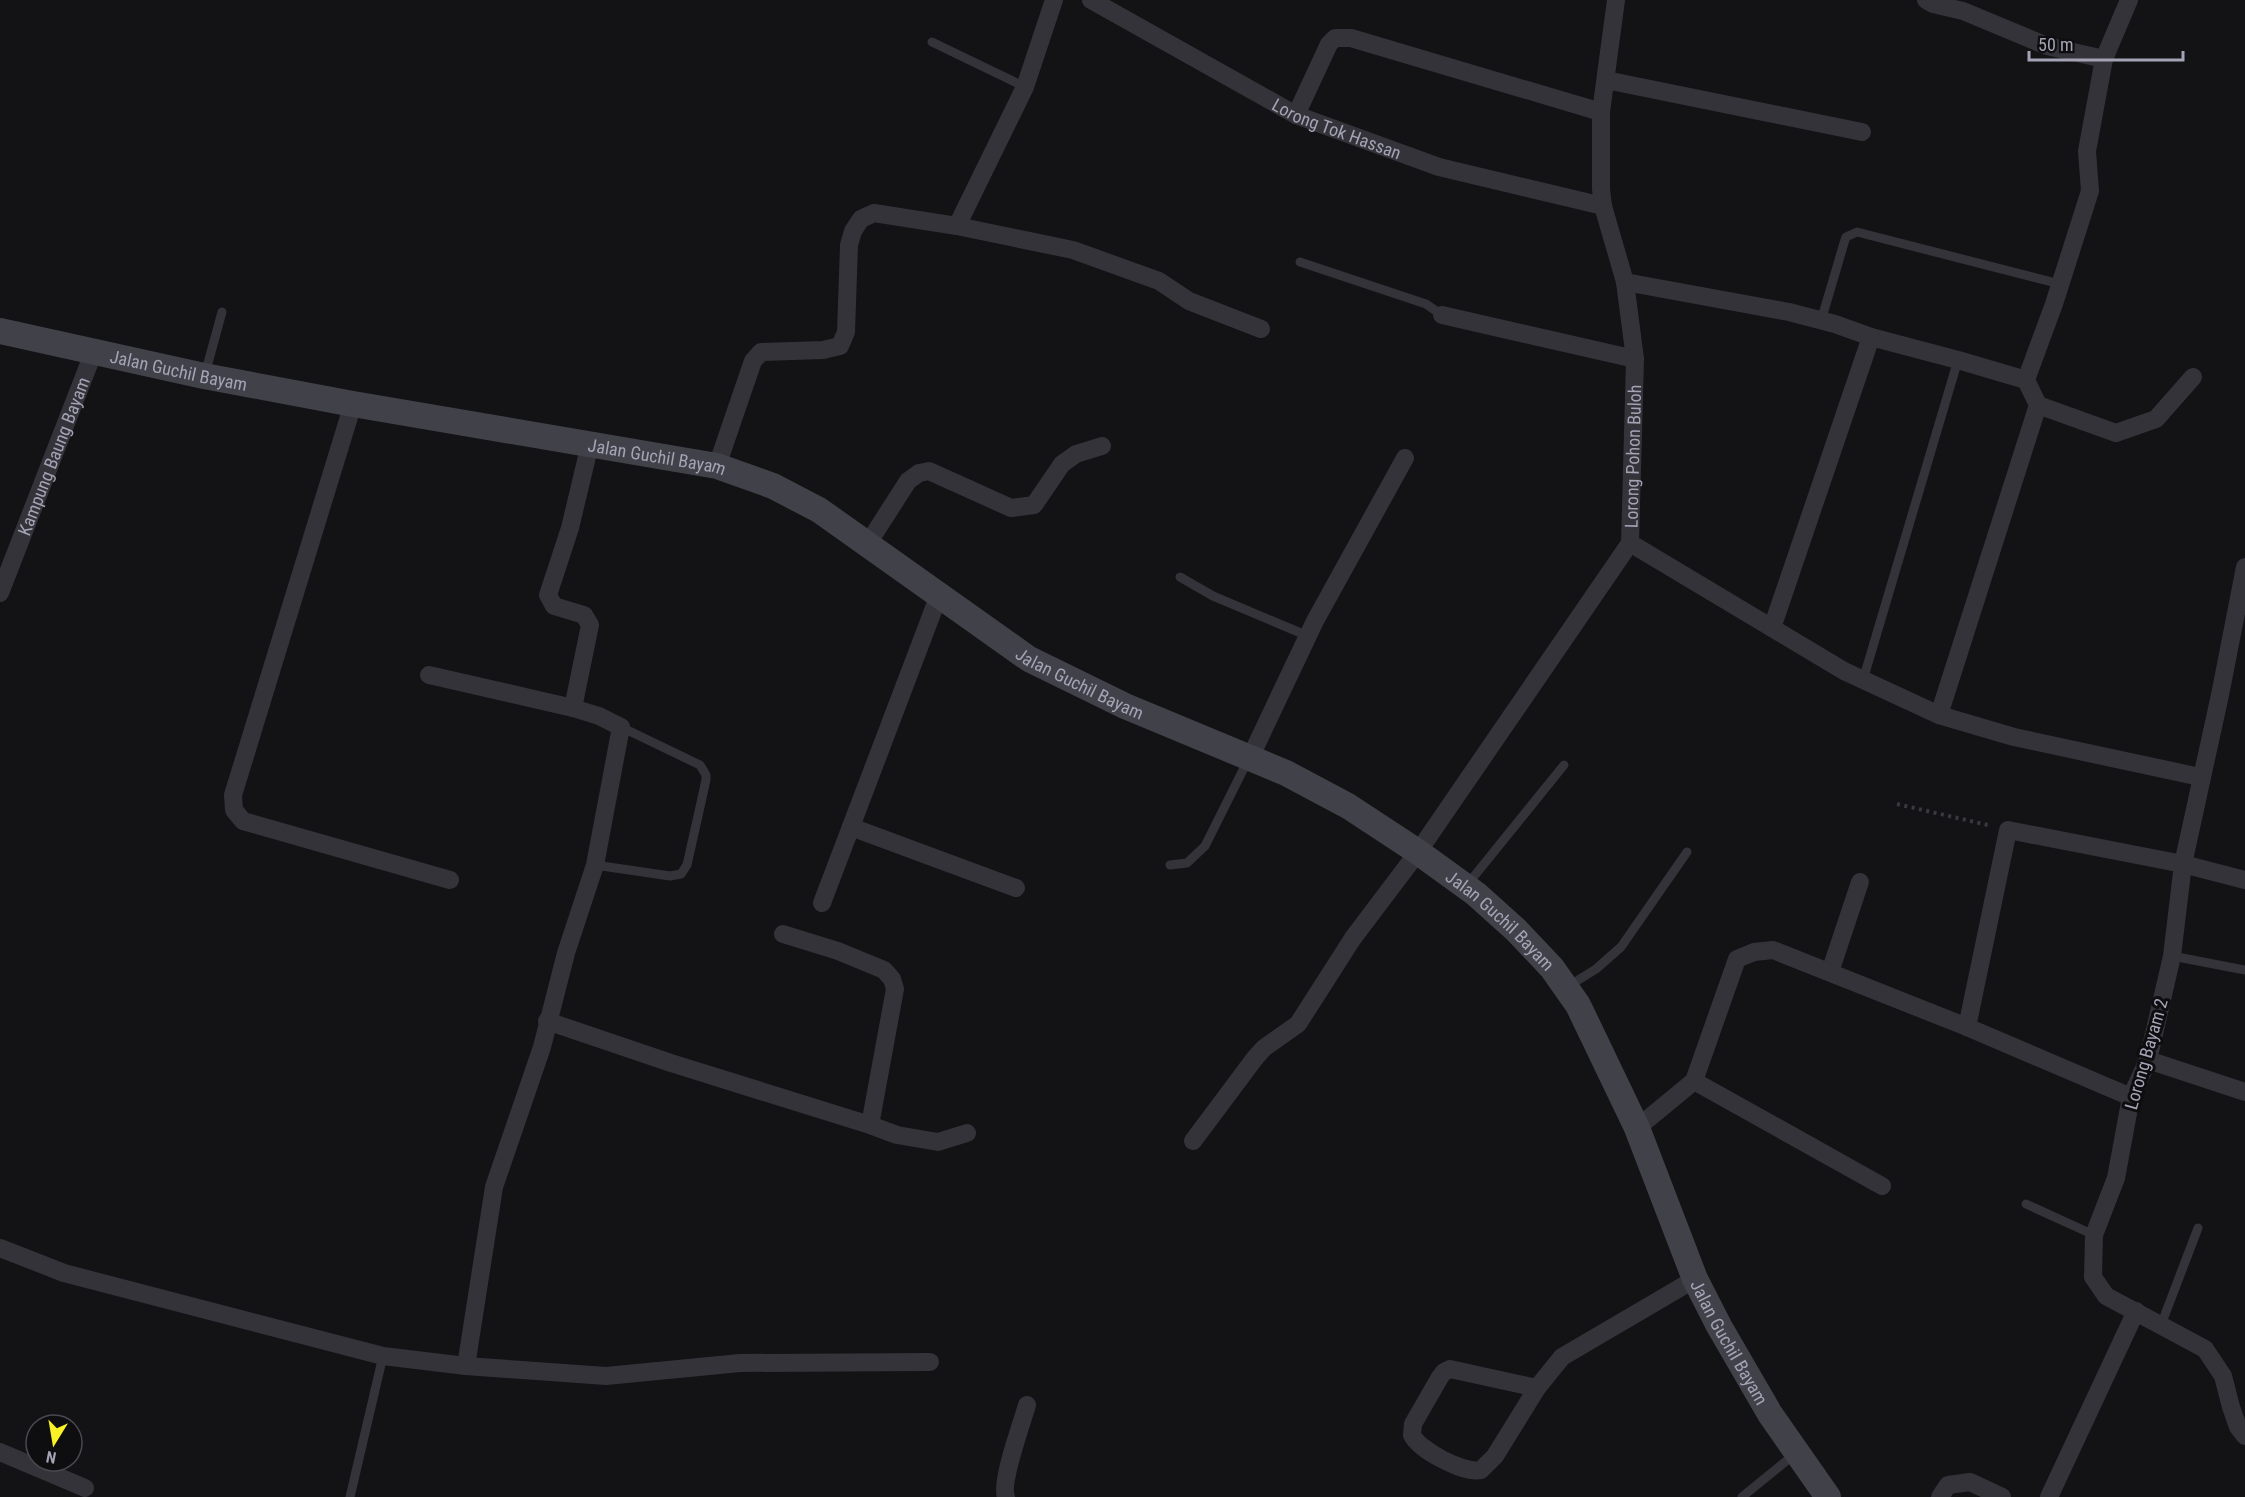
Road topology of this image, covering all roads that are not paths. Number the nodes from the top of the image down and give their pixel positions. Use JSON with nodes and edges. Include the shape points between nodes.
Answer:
{"nodes":[{"id":1,"x":1054,"y":0,"type":"edge"},
{"id":2,"x":1091,"y":0,"type":"edge"},
{"id":3,"x":1616,"y":0,"type":"edge"},
{"id":4,"x":1926,"y":0,"type":"edge"},
{"id":5,"x":2129,"y":0,"type":"edge"},
{"id":6,"x":932,"y":42,"type":"dead end"},
{"id":7,"x":2104,"y":59,"type":"junction"},
{"id":8,"x":1606,"y":80,"type":"junction"},
{"id":9,"x":1025,"y":87,"type":"junction"},
{"id":10,"x":1600,"y":112,"type":"junction"},
{"id":11,"x":1296,"y":115,"type":"junction"},
{"id":12,"x":1862,"y":132,"type":"dead end"},
{"id":13,"x":1603,"y":206,"type":"junction"},
{"id":14,"x":957,"y":226,"type":"junction"},
{"id":15,"x":1300,"y":262,"type":"dead end"},
{"id":16,"x":1625,"y":282,"type":"junction"},
{"id":17,"x":2060,"y":284,"type":"junction"},
{"id":18,"x":222,"y":312,"type":"dead end"},
{"id":19,"x":1442,"y":315,"type":"joint"},
{"id":20,"x":1821,"y":322,"type":"junction"},
{"id":21,"x":1261,"y":329,"type":"dead end"},
{"id":22,"x":0,"y":331,"type":"edge"},
{"id":23,"x":1871,"y":337,"type":"junction"},
{"id":24,"x":94,"y":351,"type":"junction"},
{"id":25,"x":1635,"y":359,"type":"junction"},
{"id":26,"x":1958,"y":360,"type":"junction"},
{"id":27,"x":204,"y":376,"type":"junction"},
{"id":28,"x":2193,"y":377,"type":"dead end"},
{"id":29,"x":2026,"y":380,"type":"junction"},
{"id":30,"x":353,"y":404,"type":"junction"},
{"id":31,"x":2038,"y":405,"type":"junction"},
{"id":32,"x":590,"y":444,"type":"junction"},
{"id":33,"x":1102,"y":446,"type":"dead end"},
{"id":34,"x":1405,"y":458,"type":"dead end"},
{"id":35,"x":717,"y":466,"type":"junction"},
{"id":36,"x":1630,"y":543,"type":"junction"},
{"id":37,"x":867,"y":545,"type":"junction"},
{"id":38,"x":2245,"y":567,"type":"edge"},
{"id":39,"x":1180,"y":577,"type":"dead end"},
{"id":40,"x":0,"y":593,"type":"edge"},
{"id":41,"x":939,"y":595,"type":"junction"},
{"id":42,"x":1772,"y":628,"type":"junction"},
{"id":43,"x":1308,"y":636,"type":"junction"},
{"id":44,"x":429,"y":675,"type":"dead end"},
{"id":45,"x":1863,"y":680,"type":"junction"},
{"id":46,"x":573,"y":708,"type":"junction"},
{"id":47,"x":1939,"y":715,"type":"junction"},
{"id":48,"x":621,"y":727,"type":"junction"},
{"id":49,"x":1250,"y":758,"type":"junction"},
{"id":50,"x":1564,"y":765,"type":"dead end"},
{"id":51,"x":2200,"y":777,"type":"junction"},
{"id":52,"x":851,"y":827,"type":"junction"},
{"id":53,"x":1418,"y":852,"type":"junction"},
{"id":54,"x":1687,"y":852,"type":"dead end"},
{"id":55,"x":2183,"y":864,"type":"junction"},
{"id":56,"x":595,"y":865,"type":"junction"},
{"id":57,"x":1170,"y":865,"type":"dead end"},
{"id":58,"x":450,"y":880,"type":"dead end"},
{"id":59,"x":2245,"y":880,"type":"edge"},
{"id":60,"x":1860,"y":882,"type":"dead end"},
{"id":61,"x":1465,"y":887,"type":"junction"},
{"id":62,"x":1016,"y":888,"type":"dead end"},
{"id":63,"x":822,"y":903,"type":"dead end"},
{"id":64,"x":783,"y":934,"type":"dead end"},
{"id":65,"x":2172,"y":956,"type":"junction"},
{"id":66,"x":2245,"y":970,"type":"edge"},
{"id":67,"x":1830,"y":972,"type":"junction"},
{"id":68,"x":1566,"y":988,"type":"junction"},
{"id":69,"x":547,"y":1022,"type":"junction"},
{"id":70,"x":1967,"y":1027,"type":"junction"},
{"id":71,"x":2148,"y":1060,"type":"junction"},
{"id":72,"x":1694,"y":1081,"type":"junction"},
{"id":73,"x":2245,"y":1092,"type":"edge"},
{"id":74,"x":2131,"y":1097,"type":"junction"},
{"id":75,"x":870,"y":1125,"type":"junction"},
{"id":76,"x":1636,"y":1128,"type":"junction"},
{"id":77,"x":966,"y":1133,"type":"dead end"},
{"id":78,"x":1192,"y":1141,"type":"dead end"},
{"id":79,"x":1882,"y":1186,"type":"dead end"},
{"id":80,"x":2026,"y":1204,"type":"dead end"},
{"id":81,"x":2198,"y":1228,"type":"dead end"},
{"id":82,"x":2094,"y":1235,"type":"junction"},
{"id":83,"x":0,"y":1248,"type":"edge"},
{"id":84,"x":1695,"y":1279,"type":"junction"},
{"id":85,"x":2136,"y":1311,"type":"junction"},
{"id":86,"x":2161,"y":1325,"type":"junction"},
{"id":87,"x":382,"y":1356,"type":"junction"},
{"id":88,"x":930,"y":1362,"type":"dead end"},
{"id":89,"x":466,"y":1366,"type":"junction"},
{"id":90,"x":1537,"y":1389,"type":"junction"},
{"id":91,"x":1027,"y":1405,"type":"dead end"},
{"id":92,"x":2245,"y":1436,"type":"edge"},
{"id":93,"x":0,"y":1452,"type":"edge"},
{"id":94,"x":1797,"y":1452,"type":"junction"},
{"id":95,"x":85,"y":1488,"type":"dead end"},
{"id":96,"x":350,"y":1497,"type":"edge"},
{"id":97,"x":1006,"y":1497,"type":"edge"},
{"id":98,"x":1742,"y":1497,"type":"edge"},
{"id":99,"x":1828,"y":1497,"type":"edge"},
{"id":100,"x":1940,"y":1497,"type":"edge"},
{"id":101,"x":2002,"y":1497,"type":"edge"},
{"id":102,"x":2049,"y":1497,"type":"edge"}],
"edges":[{"from":1,"to":9,"type":"street"},
{"from":2,"to":11,"type":"street","name":"Lorong Tok Hassan"},
{"from":3,"to":8,"type":"street","name":"Lorong Pohon Buloh"},
{"from":4,"to":7,"type":"street","via":[[2047,46]]},
{"from":5,"to":7,"type":"street"},
{"from":6,"to":9,"type":"lane"},
{"from":7,"to":17,"type":"street","via":[[2087,152],[2090,191]]},
{"from":8,"to":10,"type":"street","name":"Lorong Pohon Buloh"},
{"from":8,"to":12,"type":"street"},
{"from":9,"to":14,"type":"street"},
{"from":10,"to":11,"type":"street","via":[[1351,38],[1335,38]]},
{"from":10,"to":13,"type":"street","name":"Lorong Pohon Buloh"},
{"from":11,"to":13,"type":"street","name":"Lorong Tok Hassan","via":[[1439,167]]},
{"from":13,"to":16,"type":"street","name":"Lorong Pohon Buloh"},
{"from":14,"to":21,"type":"street","via":[[1072,250],[1159,281],[1189,301]]},
{"from":14,"to":35,"type":"street","via":[[874,213],[861,219],[849,245],[846,332],[840,346],[761,352],[753,361]]},
{"from":15,"to":19,"type":"lane","via":[[1426,304]]},
{"from":16,"to":20,"type":"street","via":[[1789,312]]},
{"from":16,"to":25,"type":"street","name":"Lorong Pohon Buloh"},
{"from":17,"to":20,"type":"lane","via":[[1857,232],[1846,237]]},
{"from":17,"to":29,"type":"street"},
{"from":18,"to":27,"type":"lane"},
{"from":19,"to":25,"type":"street"},
{"from":20,"to":23,"type":"street"},
{"from":22,"to":24,"type":"main road","name":"Jalan Guchil Bayam"},
{"from":23,"to":26,"type":"street"},
{"from":23,"to":42,"type":"street"},
{"from":24,"to":27,"type":"main road","name":"Jalan Guchil Bayam"},
{"from":24,"to":40,"type":"street","name":"Kampung Baung Bayam"},
{"from":25,"to":36,"type":"street","name":"Lorong Pohon Buloh"},
{"from":26,"to":29,"type":"street"},
{"from":26,"to":45,"type":"lane"},
{"from":27,"to":30,"type":"main road","name":"Jalan Guchil Bayam"},
{"from":28,"to":31,"type":"street","via":[[2156,419],[2116,433]]},
{"from":29,"to":31,"type":"street"},
{"from":30,"to":32,"type":"main road","name":"Jalan Guchil Bayam"},
{"from":30,"to":58,"type":"street","via":[[233,795],[234,810],[243,821]]},
{"from":31,"to":47,"type":"street"},
{"from":32,"to":35,"type":"main road","name":"Jalan Guchil Bayam"},
{"from":32,"to":46,"type":"street","via":[[570,528],[548,595],[554,606],[584,615],[590,625]]},
{"from":33,"to":37,"type":"street","via":[[1076,454],[1062,464],[1034,505],[1025,507],[1011,508],[929,471],[919,472],[908,480]]},
{"from":34,"to":43,"type":"street"},
{"from":35,"to":37,"type":"main road","name":"Jalan Guchil Bayam","via":[[773,486]]},
{"from":36,"to":42,"type":"street"},
{"from":36,"to":53,"type":"street","name":"Lorong Pohon Buloh"},
{"from":37,"to":41,"type":"main road","name":"Jalan Guchil Bayam"},
{"from":38,"to":51,"type":"street","name":"Lorong Bayam 2"},
{"from":39,"to":43,"type":"lane","via":[[1214,597]]},
{"from":41,"to":49,"type":"main road","name":"Jalan Guchil Bayam","via":[[1029,659],[1125,706]]},
{"from":41,"to":52,"type":"street"},
{"from":42,"to":45,"type":"street"},
{"from":43,"to":49,"type":"street"},
{"from":44,"to":46,"type":"street"},
{"from":45,"to":47,"type":"street"},
{"from":46,"to":48,"type":"street"},
{"from":47,"to":51,"type":"street","via":[[2014,737]]},
{"from":48,"to":56,"type":"street"},
{"from":48,"to":56,"type":"lane","via":[[700,765],[706,780],[687,865],[681,874],[670,876]]},
{"from":49,"to":53,"type":"main road","name":"Jalan Guchil Bayam","via":[[1347,806]]},
{"from":49,"to":57,"type":"lane","via":[[1204,846],[1187,863]]},
{"from":50,"to":61,"type":"lane"},
{"from":51,"to":55,"type":"street","name":"Lorong Bayam 2"},
{"from":52,"to":62,"type":"street"},
{"from":52,"to":63,"type":"street"},
{"from":53,"to":61,"type":"main road","name":"Jalan Guchil Bayam"},
{"from":53,"to":78,"type":"street","name":"Lorong Pohon Buloh","via":[[1353,938],[1298,1024],[1260,1053]]},
{"from":54,"to":68,"type":"lane","via":[[1621,947]]},
{"from":55,"to":59,"type":"street"},
{"from":55,"to":65,"type":"street","name":"Lorong Bayam 2"},
{"from":55,"to":70,"type":"street","via":[[2008,830]]},
{"from":56,"to":69,"type":"street"},
{"from":60,"to":67,"type":"street"},
{"from":61,"to":68,"type":"main road","name":"Jalan Guchil Bayam","via":[[1516,930]]},
{"from":64,"to":75,"type":"street","via":[[884,970],[892,980],[895,989]]},
{"from":65,"to":66,"type":"lane"},
{"from":65,"to":71,"type":"street","name":"Lorong Bayam 2"},
{"from":67,"to":70,"type":"street"},
{"from":67,"to":72,"type":"street","via":[[1773,950],[1737,959]]},
{"from":68,"to":76,"type":"main road","name":"Jalan Guchil Bayam","via":[[1595,1038]]},
{"from":69,"to":75,"type":"street"},
{"from":69,"to":89,"type":"street","via":[[494,1187]]},
{"from":70,"to":74,"type":"street"},
{"from":71,"to":73,"type":"street"},
{"from":71,"to":74,"type":"street","name":"Lorong Bayam 2"},
{"from":72,"to":76,"type":"street"},
{"from":72,"to":79,"type":"street"},
{"from":74,"to":82,"type":"street","name":"Lorong Bayam 2","via":[[2116,1178]]},
{"from":75,"to":77,"type":"street","via":[[897,1135],[938,1142]]},
{"from":76,"to":84,"type":"main road","name":"Jalan Guchil Bayam"},
{"from":80,"to":82,"type":"lane"},
{"from":81,"to":86,"type":"lane"},
{"from":82,"to":85,"type":"street","name":"Lorong Bayam 2","via":[[2093,1277],[2106,1296]]},
{"from":83,"to":87,"type":"street","via":[[64,1272]]},
{"from":84,"to":90,"type":"street","via":[[1562,1357]]},
{"from":84,"to":94,"type":"main road","name":"Jalan Guchil Bayam","via":[[1747,1375]]},
{"from":85,"to":86,"type":"street","name":"Lorong Bayam 2"},
{"from":85,"to":102,"type":"street"},
{"from":86,"to":92,"type":"street","name":"Lorong Bayam 2","via":[[2205,1349],[2223,1376],[2230,1407]]},
{"from":87,"to":89,"type":"street"},
{"from":87,"to":96,"type":"lane"},
{"from":88,"to":89,"type":"street","via":[[740,1363],[606,1376]]},
{"from":90,"to":90,"type":"street","via":[[1495,1456],[1481,1470],[1468,1471],[1437,1456],[1412,1435],[1413,1424],[1440,1377],[1450,1369]]},
{"from":91,"to":97,"type":"street","via":[[1006,1477]]},
{"from":93,"to":95,"type":"street"},
{"from":94,"to":98,"type":"lane"},
{"from":94,"to":99,"type":"main road","name":"Jalan Guchil Bayam"},
{"from":100,"to":101,"type":"street","via":[[1948,1485],[1970,1482]]}]}
